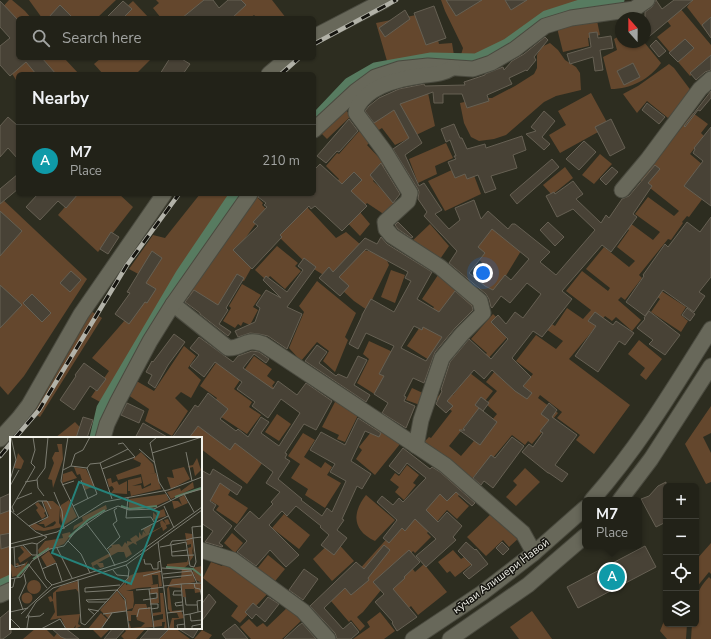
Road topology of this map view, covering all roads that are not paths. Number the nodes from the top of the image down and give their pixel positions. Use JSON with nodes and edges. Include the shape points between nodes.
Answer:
{"nodes":[{"id":1,"x":385,"y":0,"type":"edge"},
{"id":2,"x":647,"y":0,"type":"edge"},
{"id":3,"x":316,"y":36,"type":"edge"},
{"id":4,"x":286,"y":60,"type":"edge"},
{"id":5,"x":452,"y":68,"type":"junction"},
{"id":6,"x":271,"y":72,"type":"edge"},
{"id":7,"x":711,"y":79,"type":"edge"},
{"id":8,"x":316,"y":128,"type":"edge"},
{"id":9,"x":622,"y":190,"type":"dead end"},
{"id":10,"x":163,"y":196,"type":"edge"},
{"id":11,"x":248,"y":196,"type":"edge"},
{"id":12,"x":172,"y":304,"type":"junction"},
{"id":13,"x":711,"y":329,"type":"edge"},
{"id":14,"x":711,"y":366,"type":"edge"},
{"id":15,"x":103,"y":437,"type":"edge"},
{"id":16,"x":0,"y":439,"type":"edge"},
{"id":17,"x":416,"y":446,"type":"junction"},
{"id":18,"x":595,"y":497,"type":"edge"},
{"id":19,"x":622,"y":497,"type":"edge"},
{"id":20,"x":582,"y":511,"type":"edge"},
{"id":21,"x":582,"y":539,"type":"edge"},
{"id":22,"x":202,"y":550,"type":"edge"},
{"id":23,"x":534,"y":553,"type":"junction"},
{"id":24,"x":10,"y":590,"type":"edge"},
{"id":25,"x":0,"y":595,"type":"edge"},
{"id":26,"x":328,"y":639,"type":"edge"},
{"id":27,"x":413,"y":639,"type":"edge"},
{"id":28,"x":450,"y":639,"type":"edge"}],
"edges":[{"from":1,"to":3,"type":"street"},
{"from":2,"to":5,"type":"street","via":[[634,8],[572,18],[545,26],[515,49],[491,63],[473,69]]},
{"from":4,"to":6,"type":"street"},
{"from":5,"to":8,"type":"street","via":[[428,66],[399,69],[375,77]]},
{"from":5,"to":17,"type":"street","via":[[439,74],[419,76],[378,87],[368,94],[356,110],[410,193],[408,201],[385,222],[386,229],[392,236],[440,268],[480,301],[482,308],[483,314],[442,358],[421,420]]},
{"from":7,"to":9,"type":"street","via":[[700,89],[648,160]]},
{"from":10,"to":16,"type":"street","via":[[81,314],[29,405]]},
{"from":11,"to":12,"type":"street"},
{"from":12,"to":15,"type":"street","via":[[118,402]]},
{"from":12,"to":17,"type":"street","via":[[228,348],[252,341],[263,344]]},
{"from":13,"to":18,"type":"street","via":[[645,432]]},
{"from":14,"to":19,"type":"street","via":[[651,459]]},
{"from":17,"to":23,"type":"street","via":[[445,465],[523,533]]},
{"from":20,"to":23,"type":"street","name":"кӯчаи Алишери Навоӣ"},
{"from":21,"to":28,"type":"street","name":"кӯчаи Алишери Навоӣ","via":[[528,585]]},
{"from":22,"to":26,"type":"street","via":[[233,560],[303,611]]},
{"from":23,"to":27,"type":"street","name":"кӯчаи Алишери Навоӣ","via":[[482,594]]},
{"from":24,"to":25,"type":"street"}]}
